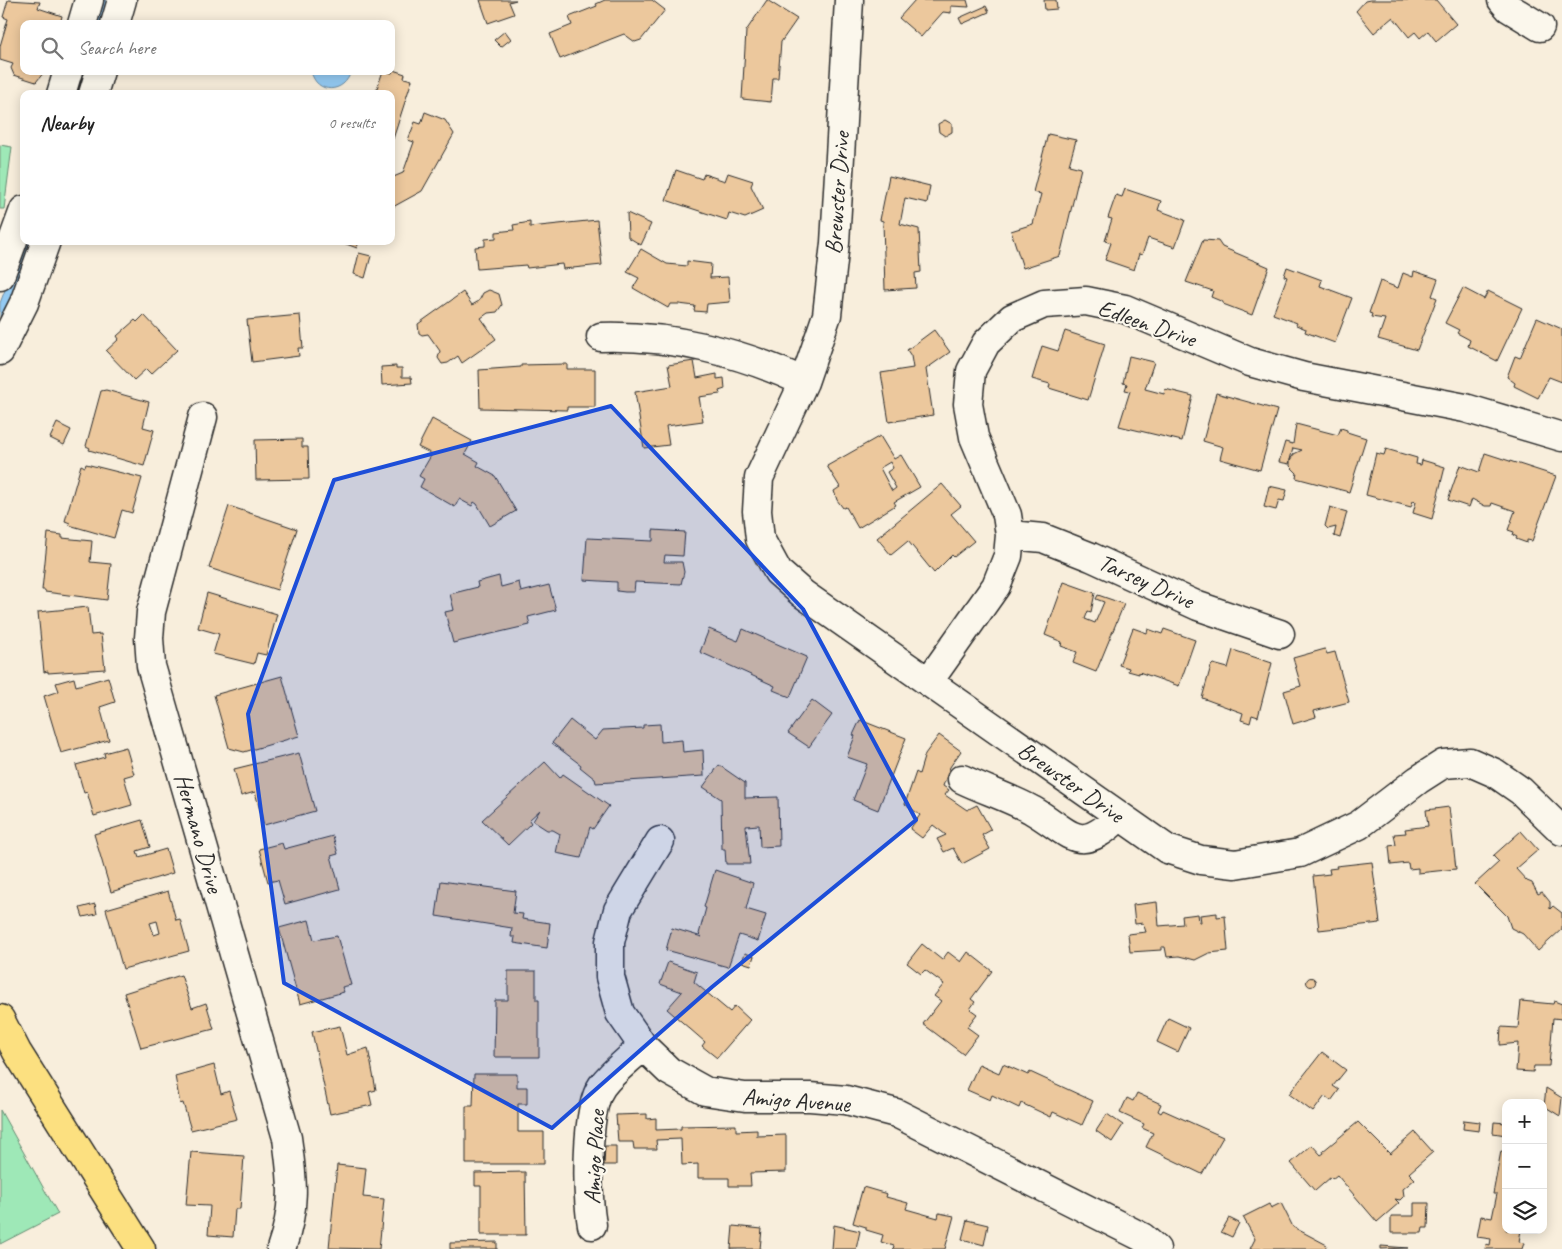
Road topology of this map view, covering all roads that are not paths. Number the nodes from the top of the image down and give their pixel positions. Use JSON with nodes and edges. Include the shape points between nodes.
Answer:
{"nodes":[{"id":1,"x":89,"y":0,"type":"edge"},
{"id":2,"x":122,"y":0,"type":"edge"},
{"id":3,"x":849,"y":0,"type":"edge"},
{"id":4,"x":1502,"y":0,"type":"edge"},
{"id":5,"x":83,"y":20,"type":"edge"},
{"id":6,"x":115,"y":20,"type":"edge"},
{"id":7,"x":1540,"y":27,"type":"dead end"},
{"id":8,"x":67,"y":75,"type":"edge"},
{"id":9,"x":99,"y":75,"type":"edge"},
{"id":10,"x":62,"y":90,"type":"edge"},
{"id":11,"x":95,"y":90,"type":"edge"},
{"id":12,"x":20,"y":221,"type":"edge"},
{"id":13,"x":45,"y":245,"type":"edge"},
{"id":14,"x":0,"y":276,"type":"edge"},
{"id":15,"x":602,"y":337,"type":"dead end"},
{"id":16,"x":0,"y":351,"type":"edge"},
{"id":17,"x":804,"y":382,"type":"junction"},
{"id":18,"x":203,"y":417,"type":"dead end"},
{"id":19,"x":1562,"y":437,"type":"edge"},
{"id":20,"x":1010,"y":535,"type":"junction"},
{"id":21,"x":1280,"y":634,"type":"dead end"},
{"id":22,"x":929,"y":681,"type":"junction"},
{"id":23,"x":962,"y":779,"type":"dead end"},
{"id":24,"x":1120,"y":816,"type":"junction"},
{"id":25,"x":1562,"y":831,"type":"edge"},
{"id":26,"x":660,"y":841,"type":"dead end"},
{"id":27,"x":0,"y":1019,"type":"edge"},
{"id":28,"x":643,"y":1046,"type":"junction"},
{"id":29,"x":592,"y":1226,"type":"dead end"},
{"id":30,"x":140,"y":1249,"type":"edge"},
{"id":31,"x":281,"y":1249,"type":"edge"},
{"id":32,"x":1156,"y":1249,"type":"edge"}],
"edges":[{"from":1,"to":5,"type":"street"},
{"from":2,"to":6,"type":"street"},
{"from":3,"to":17,"type":"street","name":"Brewster Drive","via":[[835,243],[827,314]]},
{"from":4,"to":7,"type":"street"},
{"from":8,"to":10,"type":"street"},
{"from":9,"to":11,"type":"street"},
{"from":12,"to":14,"type":"street"},
{"from":13,"to":16,"type":"street","via":[[24,304]]},
{"from":15,"to":17,"type":"street","via":[[636,336],[682,342],[774,367]]},
{"from":17,"to":22,"type":"street","name":"Brewster Drive","via":[[759,478],[757,511],[760,539],[778,572],[803,594]]},
{"from":18,"to":31,"type":"street","name":"Hermano Drive","via":[[151,612],[151,666],[287,1138],[293,1185],[290,1222]]},
{"from":19,"to":20,"type":"street","name":"Edleen Drive","via":[[1465,408],[1304,377],[1250,362],[1125,309],[1086,301],[1044,304],[1012,318],[986,343],[971,371],[968,404],[974,437],[1007,515]]},
{"from":20,"to":21,"type":"street","name":"Tarsey Drive","via":[[1043,538],[1091,556],[1198,606]]},
{"from":20,"to":22,"type":"street","name":"Edleen Drive","via":[[1008,556],[996,586]]},
{"from":22,"to":24,"type":"street","name":"Brewster Drive"},
{"from":23,"to":24,"type":"street","via":[[1032,810],[1063,833],[1078,838],[1089,838],[1103,832]]},
{"from":24,"to":25,"type":"street","name":"Brewster Drive","via":[[1166,849],[1201,860],[1235,864],[1300,853],[1359,825],[1443,764],[1470,762],[1495,773],[1521,791]]},
{"from":26,"to":28,"type":"street","name":"Amigo Avenue","via":[[618,910],[610,942],[610,977],[620,1013]]},
{"from":27,"to":30,"type":"main road","via":[[17,1052]]},
{"from":28,"to":29,"type":"street","name":"Amigo Place","via":[[602,1086],[594,1105],[589,1205]]},
{"from":28,"to":32,"type":"street","name":"Amigo Avenue","via":[[668,1071],[705,1091],[745,1098],[846,1100],[896,1113],[1142,1237]]}]}
